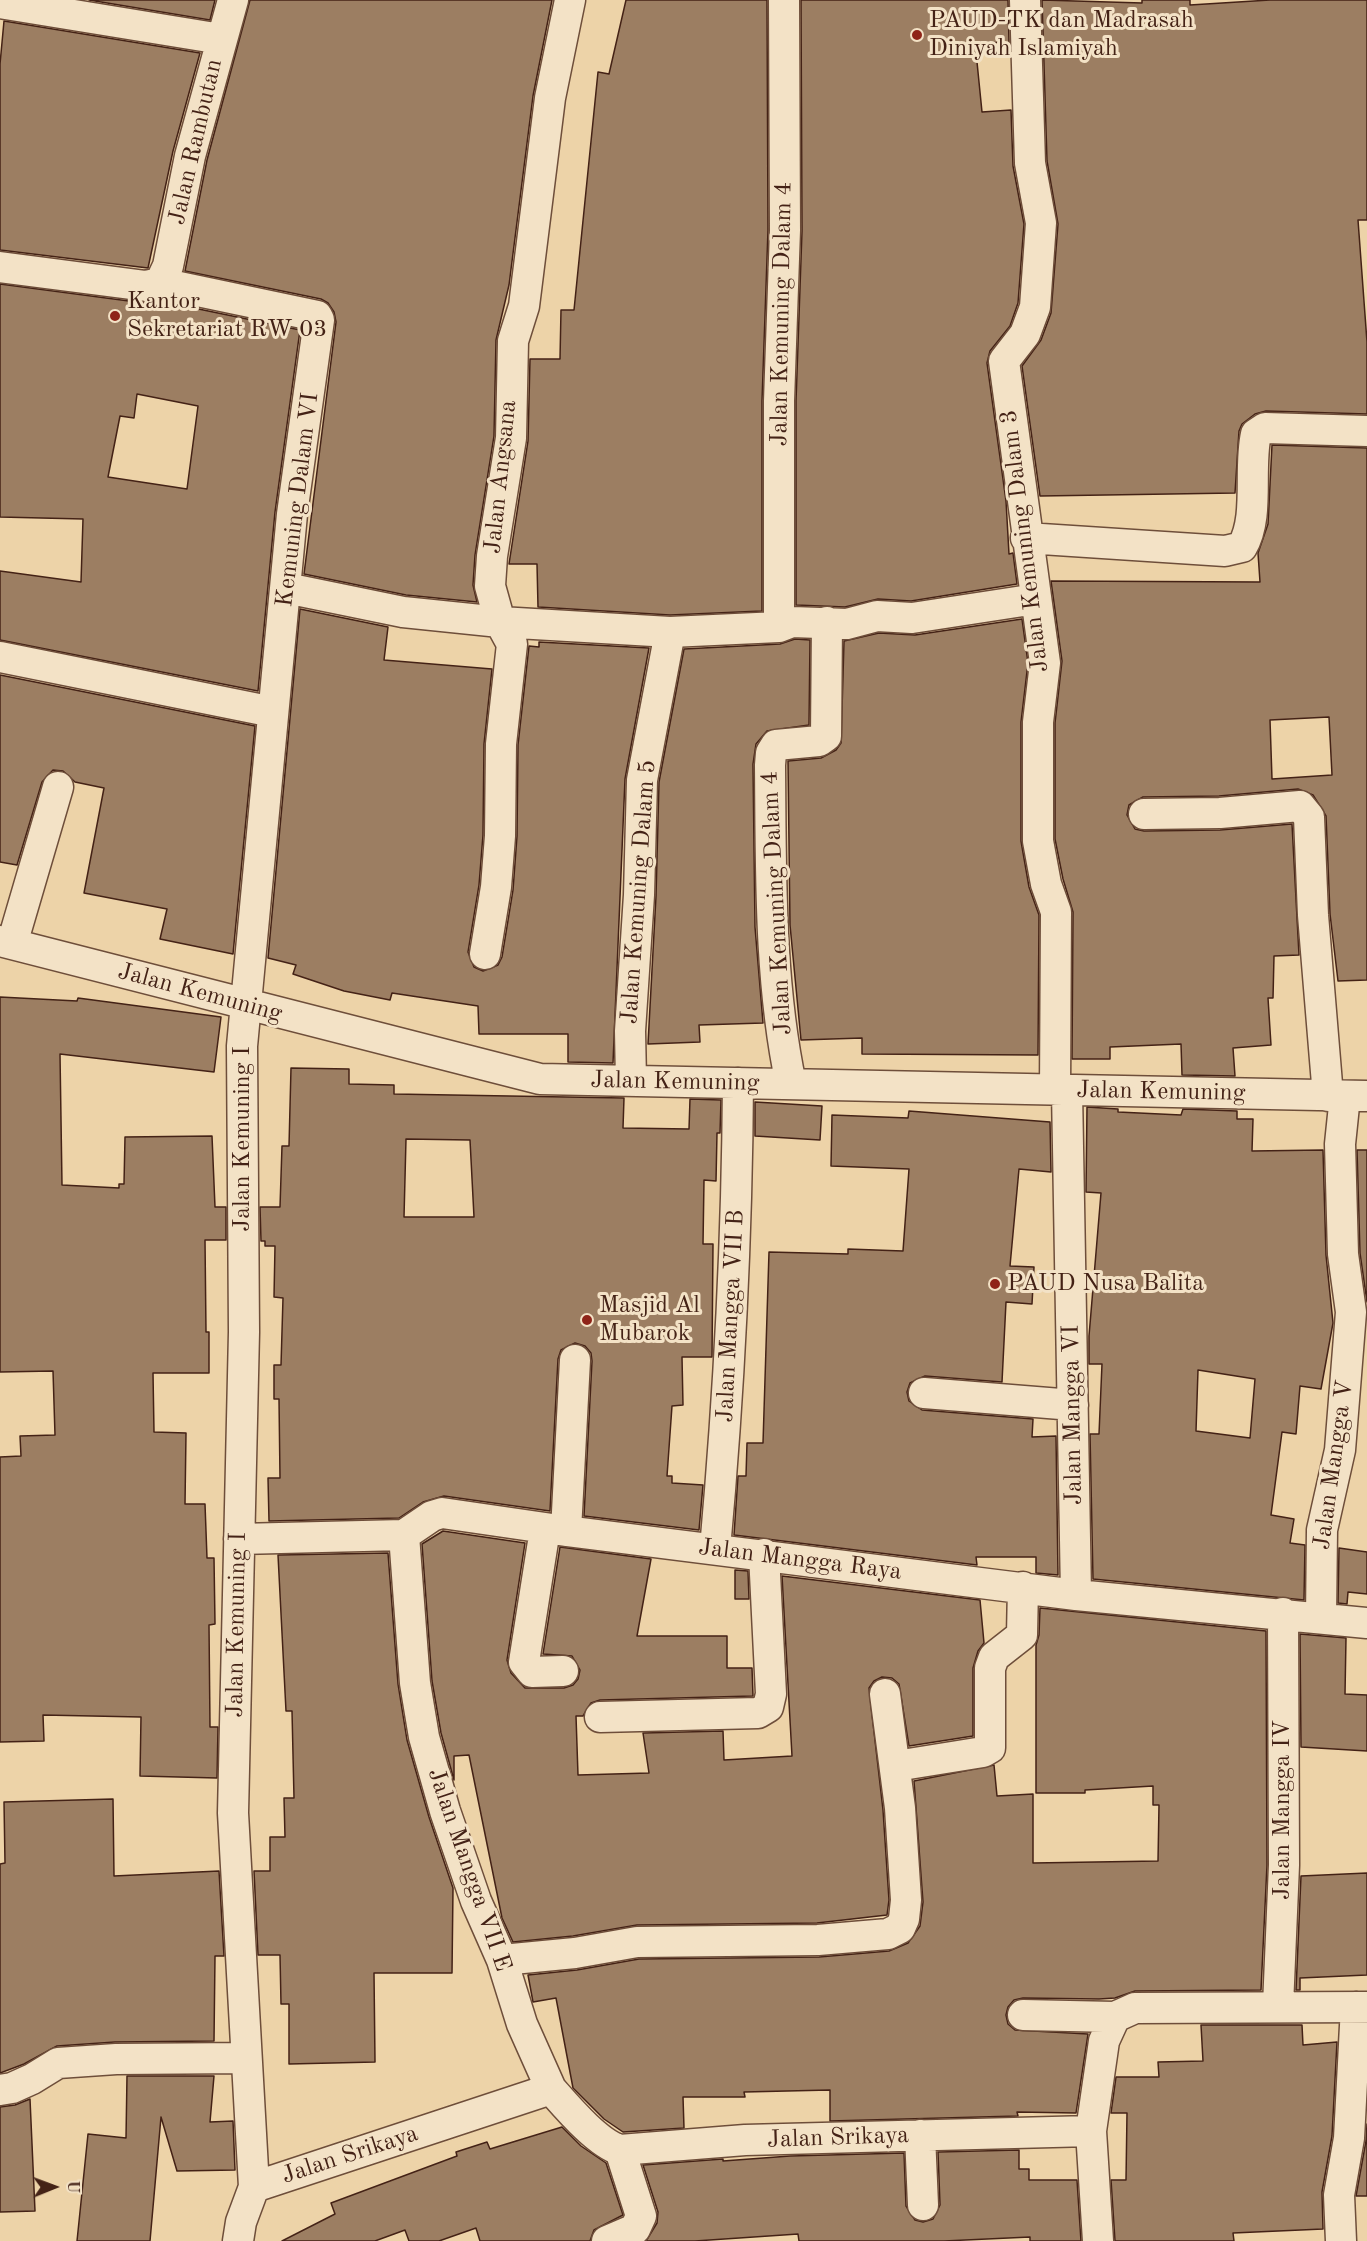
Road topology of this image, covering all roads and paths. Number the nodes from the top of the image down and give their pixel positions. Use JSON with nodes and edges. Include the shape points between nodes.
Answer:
{"nodes":[{"id":1,"x":232,"y":0,"type":"edge"},
{"id":2,"x":570,"y":0,"type":"edge"},
{"id":3,"x":784,"y":0,"type":"edge"},
{"id":4,"x":1025,"y":0,"type":"edge"},
{"id":5,"x":0,"y":3,"type":"edge"},
{"id":6,"x":221,"y":39,"type":"junction"},
{"id":7,"x":0,"y":267,"type":"edge"},
{"id":8,"x":160,"y":283,"type":"junction"},
{"id":9,"x":1367,"y":431,"type":"edge"},
{"id":10,"x":1026,"y":538,"type":"junction"},
{"id":11,"x":286,"y":588,"type":"junction"},
{"id":12,"x":1036,"y":600,"type":"junction"},
{"id":13,"x":500,"y":622,"type":"junction"},
{"id":14,"x":827,"y":622,"type":"junction"},
{"id":15,"x":779,"y":627,"type":"junction"},
{"id":16,"x":670,"y":632,"type":"junction"},
{"id":17,"x":0,"y":657,"type":"edge"},
{"id":18,"x":273,"y":712,"type":"junction"},
{"id":19,"x":58,"y":787,"type":"dead end"},
{"id":20,"x":1144,"y":814,"type":"dead end"},
{"id":21,"x":6,"y":943,"type":"edge"},
{"id":22,"x":485,"y":954,"type":"dead end"},
{"id":23,"x":245,"y":1005,"type":"junction"},
{"id":24,"x":631,"y":1081,"type":"junction"},
{"id":25,"x":738,"y":1083,"type":"junction"},
{"id":26,"x":791,"y":1084,"type":"junction"},
{"id":27,"x":1061,"y":1090,"type":"junction"},
{"id":28,"x":1347,"y":1096,"type":"edge"},
{"id":29,"x":1358,"y":1328,"type":"edge"},
{"id":30,"x":575,"y":1360,"type":"dead end"},
{"id":31,"x":924,"y":1393,"type":"dead end"},
{"id":32,"x":1073,"y":1405,"type":"junction"},
{"id":33,"x":556,"y":1530,"type":"junction"},
{"id":34,"x":404,"y":1535,"type":"junction"},
{"id":35,"x":238,"y":1539,"type":"junction"},
{"id":36,"x":715,"y":1549,"type":"junction"},
{"id":37,"x":764,"y":1554,"type":"junction"},
{"id":38,"x":1023,"y":1587,"type":"junction"},
{"id":39,"x":1076,"y":1595,"type":"junction"},
{"id":40,"x":1283,"y":1613,"type":"junction"},
{"id":41,"x":1321,"y":1618,"type":"junction"},
{"id":42,"x":1367,"y":1623,"type":"edge"},
{"id":43,"x":563,"y":1671,"type":"dead end"},
{"id":44,"x":885,"y":1694,"type":"dead end"},
{"id":45,"x":600,"y":1717,"type":"dead end"},
{"id":46,"x":896,"y":1766,"type":"junction"},
{"id":47,"x":502,"y":1960,"type":"junction"},
{"id":48,"x":1278,"y":2006,"type":"junction"},
{"id":49,"x":1361,"y":2007,"type":"edge"},
{"id":50,"x":1023,"y":2014,"type":"dead end"},
{"id":51,"x":1115,"y":2017,"type":"junction"},
{"id":52,"x":246,"y":2058,"type":"junction"},
{"id":53,"x":551,"y":2089,"type":"junction"},
{"id":54,"x":0,"y":2090,"type":"edge"},
{"id":55,"x":1091,"y":2131,"type":"junction"},
{"id":56,"x":920,"y":2135,"type":"junction"},
{"id":57,"x":620,"y":2150,"type":"junction"},
{"id":58,"x":254,"y":2187,"type":"junction"},
{"id":59,"x":923,"y":2205,"type":"dead end"},
{"id":60,"x":238,"y":2241,"type":"edge"},
{"id":61,"x":607,"y":2241,"type":"edge"},
{"id":62,"x":1098,"y":2241,"type":"edge"},
{"id":63,"x":1341,"y":2241,"type":"edge"}],
"edges":[{"from":1,"to":6,"type":"street","name":"Jalan Rambutan"},
{"from":2,"to":13,"type":"street","name":"Jalan Angsana","via":[[550,98],[524,306],[513,341],[511,438],[490,586]]},
{"from":3,"to":15,"type":"street","name":"Jalan Kemuning Dalam 4"},
{"from":4,"to":10,"type":"street","name":"Jalan Kemuning Dalam 3","via":[[1030,163],[1041,223],[1035,307],[1025,334],[1004,361]]},
{"from":5,"to":6,"type":"street"},
{"from":6,"to":8,"type":"street","name":"Jalan Rambutan","via":[[190,156],[168,266]]},
{"from":7,"to":8,"type":"street","name":"Kemuning Dalam VI","via":[[147,286]]},
{"from":8,"to":11,"type":"street","name":"Kemuning Dalam VI","via":[[317,316],[320,320],[292,514]]},
{"from":9,"to":10,"type":"street","via":[[1265,428],[1256,434],[1251,455],[1251,532],[1242,547],[1225,551]]},
{"from":10,"to":12,"type":"street","name":"Jalan Kemuning Dalam 3"},
{"from":11,"to":13,"type":"street","via":[[403,612]]},
{"from":11,"to":18,"type":"street","name":"Kemuning Dalam VI"},
{"from":12,"to":14,"type":"street","via":[[912,618],[877,616],[847,624]]},
{"from":12,"to":27,"type":"street","name":"Jalan Kemuning Dalam 3","via":[[1045,663],[1038,722],[1038,841],[1056,912]]},
{"from":13,"to":16,"type":"street"},
{"from":13,"to":22,"type":"street","name":"Jalan Angsana","via":[[512,644],[501,744],[497,877]]},
{"from":14,"to":15,"type":"street","via":[[792,622]]},
{"from":14,"to":26,"type":"street","name":"Jalan Kemuning Dalam 4","via":[[825,736],[819,741],[776,744],[770,765],[775,953],[782,1043]]},
{"from":15,"to":16,"type":"street"},
{"from":16,"to":24,"type":"street","name":"Jalan Kemuning Dalam 5","via":[[642,780]]},
{"from":17,"to":18,"type":"street"},
{"from":18,"to":23,"type":"street","name":"Kemuning Dalam VI"},
{"from":19,"to":21,"type":"street"},
{"from":20,"to":28,"type":"street","name":"Jalan Mangga V","via":[[1300,806],[1306,810],[1313,915]]},
{"from":21,"to":23,"type":"street","name":"Jalan Kemuning"},
{"from":23,"to":24,"type":"street","name":"Jalan Kemuning","via":[[540,1079]]},
{"from":23,"to":35,"type":"street","name":"Jalan Kemuning I","via":[[244,1332]]},
{"from":24,"to":25,"type":"street","name":"Jalan Kemuning"},
{"from":25,"to":26,"type":"street","name":"Jalan Kemuning"},
{"from":25,"to":36,"type":"street","name":"Jalan Mangga VII B","via":[[727,1418]]},
{"from":26,"to":27,"type":"street","name":"Jalan Kemuning"},
{"from":27,"to":28,"type":"street","name":"Jalan Kemuning"},
{"from":27,"to":32,"type":"street","name":"Jalan Mangga VI"},
{"from":28,"to":29,"type":"street","name":"Jalan Mangga V","via":[[1340,1144],[1342,1254],[1351,1312]]},
{"from":29,"to":41,"type":"street","name":"Jalan Mangga V","via":[[1340,1450],[1322,1530]]},
{"from":30,"to":33,"type":"street"},
{"from":31,"to":32,"type":"street"},
{"from":32,"to":39,"type":"street","name":"Jalan Mangga VI"},
{"from":33,"to":34,"type":"street","name":"Jalan Mangga Raya","via":[[442,1513]]},
{"from":33,"to":36,"type":"street","name":"Jalan Mangga Raya"},
{"from":33,"to":43,"type":"street","via":[[524,1662],[531,1672]]},
{"from":34,"to":35,"type":"street"},
{"from":34,"to":47,"type":"street","name":"Jalan Mangga VII E","via":[[415,1683],[424,1737],[476,1902]]},
{"from":35,"to":52,"type":"street","name":"Jalan Kemuning I","via":[[234,1813]]},
{"from":36,"to":37,"type":"street","name":"Jalan Mangga Raya"},
{"from":37,"to":38,"type":"street","name":"Jalan Mangga Raya"},
{"from":37,"to":45,"type":"street","via":[[771,1694],[768,1707],[758,1713]]},
{"from":38,"to":39,"type":"street","name":"Jalan Mangga Raya"},
{"from":38,"to":46,"type":"street","via":[[1022,1635],[994,1657],[990,1668],[990,1748]]},
{"from":39,"to":40,"type":"street","name":"Jalan Mangga Raya"},
{"from":40,"to":41,"type":"street","name":"Jalan Mangga Raya"},
{"from":40,"to":48,"type":"street","name":"Jalan Mangga IV","via":[[1284,1864]]},
{"from":41,"to":42,"type":"street","name":"Jalan Mangga Raya"},
{"from":44,"to":46,"type":"street"},
{"from":46,"to":47,"type":"street","via":[[906,1900],[904,1919],[894,1931],[818,1941],[637,1942]]},
{"from":47,"to":53,"type":"street","name":"Jalan Mangga VII E","via":[[522,2024]]},
{"from":48,"to":49,"type":"street"},
{"from":48,"to":51,"type":"street","via":[[1135,2008]]},
{"from":49,"to":63,"type":"street","via":[[1349,2138],[1339,2195]]},
{"from":50,"to":51,"type":"street"},
{"from":51,"to":55,"type":"street","via":[[1104,2041]]},
{"from":52,"to":54,"type":"street","via":[[58,2063],[32,2079]]},
{"from":52,"to":58,"type":"street","name":"Jalan Kemuning I"},
{"from":53,"to":57,"type":"street","via":[[586,2126]]},
{"from":53,"to":58,"type":"street","name":"Jalan Srikaya"},
{"from":55,"to":56,"type":"street","name":"Jalan Srikaya"},
{"from":55,"to":62,"type":"street"},
{"from":56,"to":57,"type":"street","name":"Jalan Srikaya","via":[[745,2140]]},
{"from":56,"to":59,"type":"street"},
{"from":57,"to":61,"type":"street","via":[[641,2216],[635,2229]]},
{"from":58,"to":60,"type":"street","name":"Jalan Kemuning I"}]}
